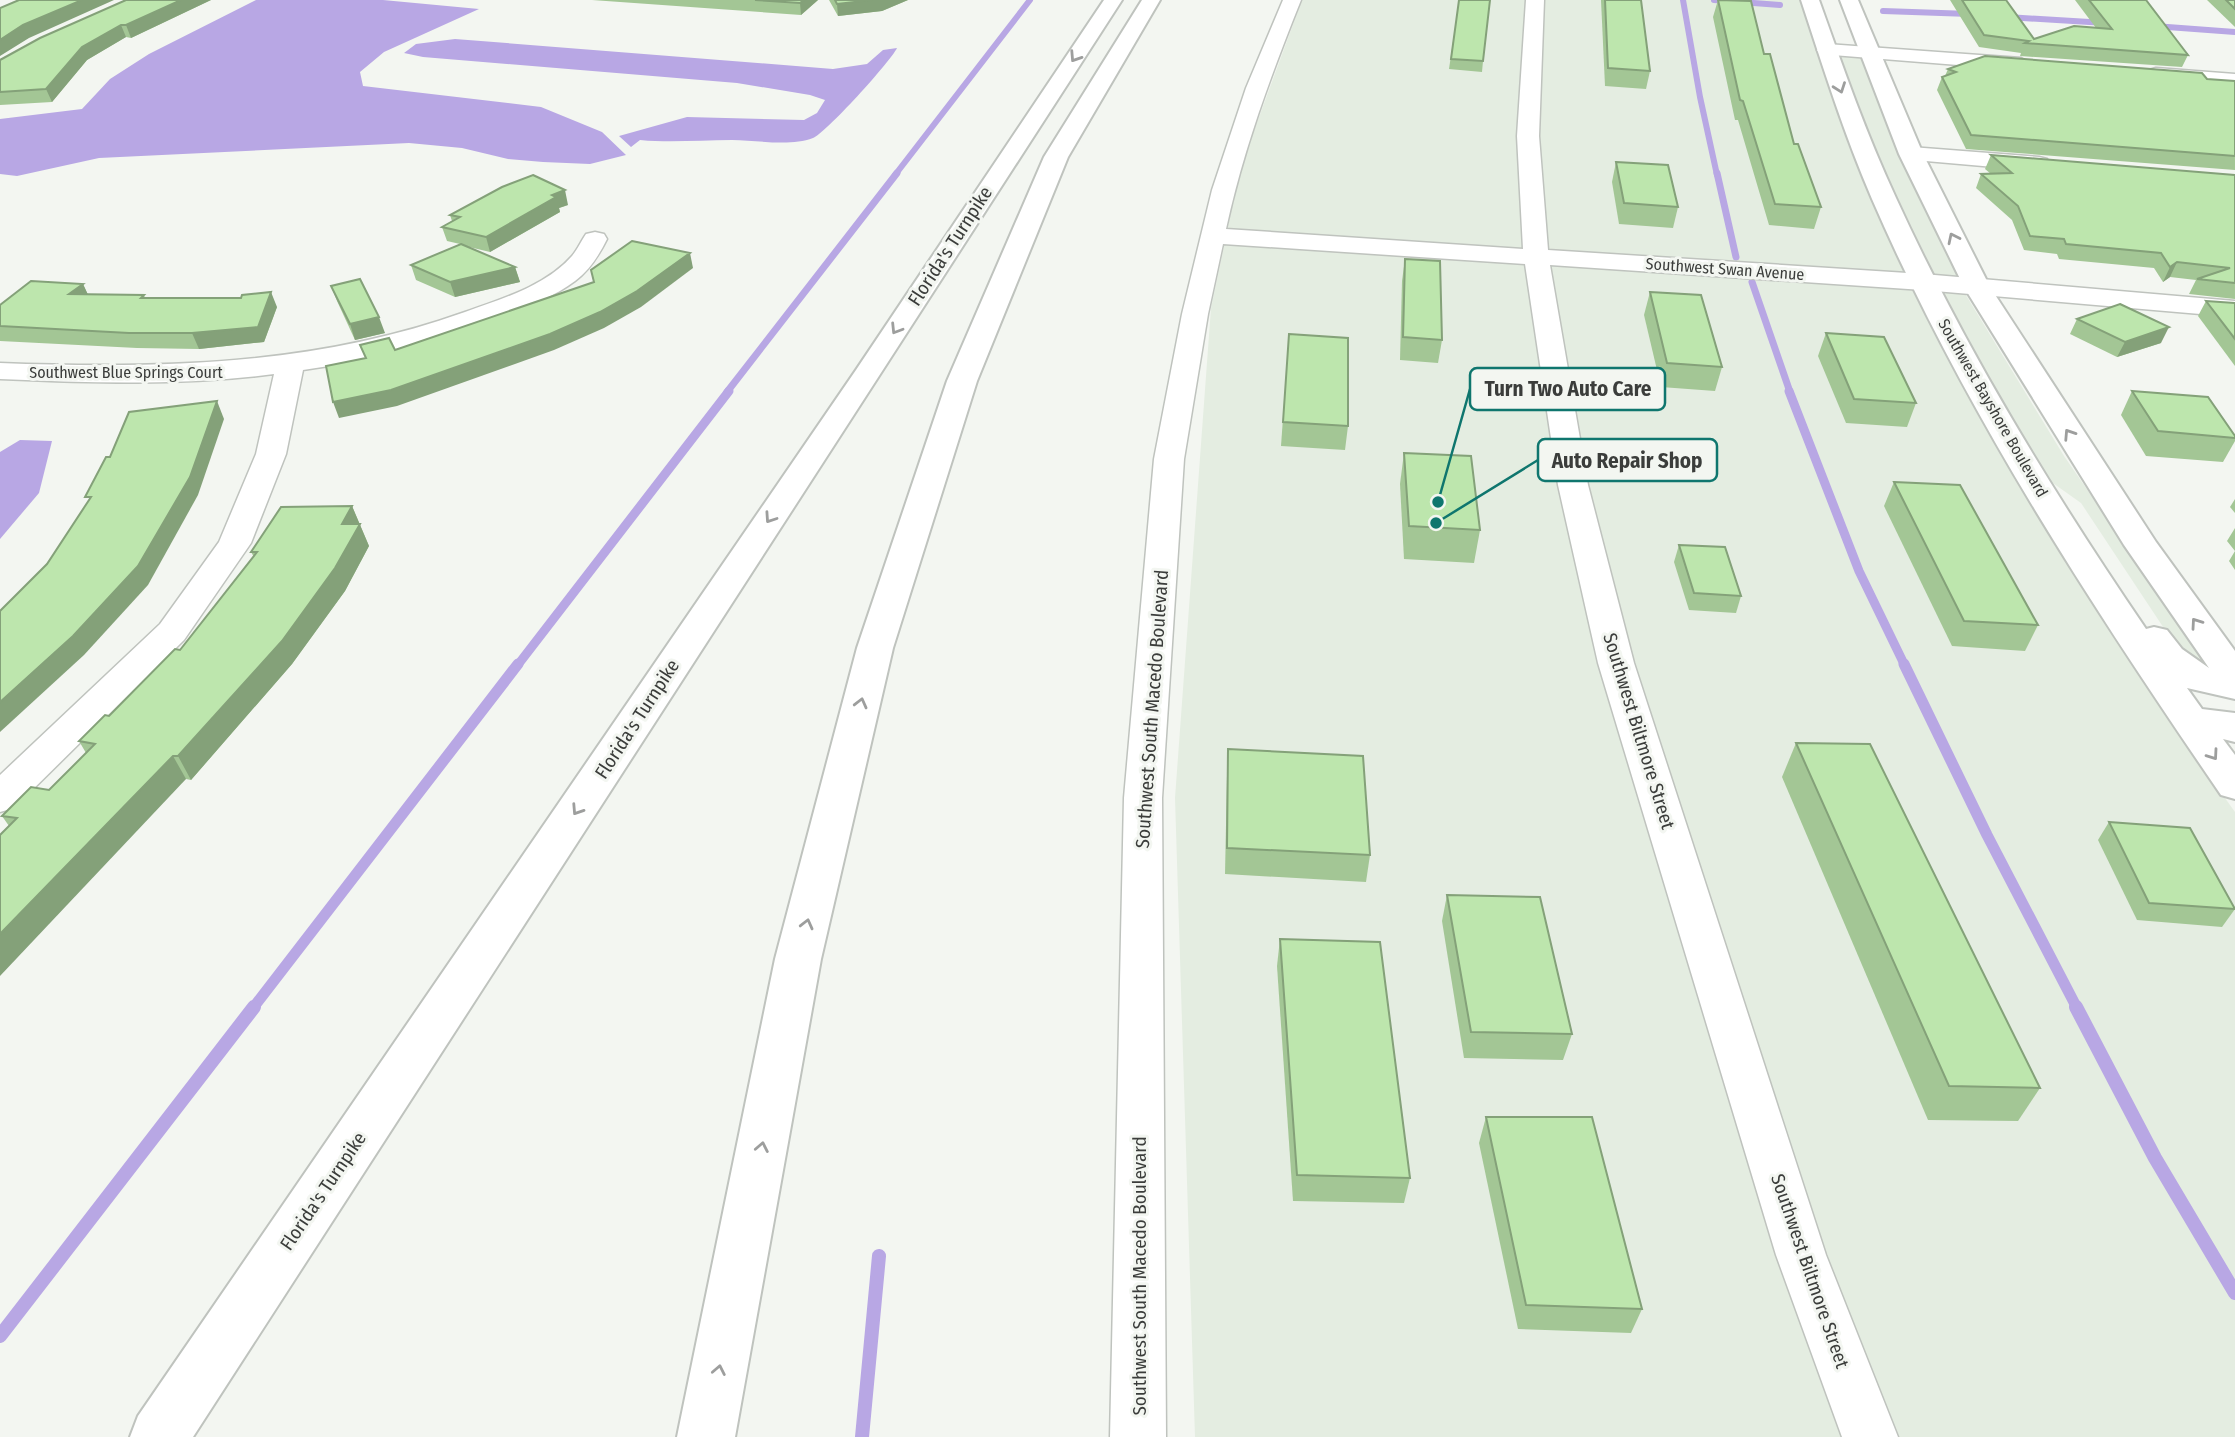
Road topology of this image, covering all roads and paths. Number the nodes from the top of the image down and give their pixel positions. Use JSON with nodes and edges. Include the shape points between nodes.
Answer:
{"nodes":[{"id":1,"x":1113,"y":0,"type":"edge"},
{"id":2,"x":1150,"y":0,"type":"edge"},
{"id":3,"x":1292,"y":0,"type":"edge"},
{"id":4,"x":1535,"y":0,"type":"edge"},
{"id":5,"x":1810,"y":0,"type":"edge"},
{"id":6,"x":1849,"y":0,"type":"edge"},
{"id":7,"x":1827,"y":50,"type":"junction"},
{"id":8,"x":1870,"y":53,"type":"junction"},
{"id":9,"x":2046,"y":66,"type":"edge"},
{"id":10,"x":2140,"y":73,"type":"edge"},
{"id":11,"x":2235,"y":80,"type":"edge"},
{"id":12,"x":1912,"y":154,"type":"junction"},
{"id":13,"x":2060,"y":166,"type":"edge"},
{"id":14,"x":1214,"y":236,"type":"junction"},
{"id":15,"x":595,"y":239,"type":"dead end"},
{"id":16,"x":1536,"y":257,"type":"junction"},
{"id":17,"x":1923,"y":282,"type":"junction"},
{"id":18,"x":1978,"y":286,"type":"junction"},
{"id":19,"x":2235,"y":309,"type":"edge"},
{"id":20,"x":290,"y":365,"type":"junction"},
{"id":21,"x":0,"y":371,"type":"edge"},
{"id":22,"x":2036,"y":483,"type":"junction"},
{"id":23,"x":2235,"y":678,"type":"edge"},
{"id":24,"x":2235,"y":687,"type":"edge"},
{"id":25,"x":2189,"y":721,"type":"junction"},
{"id":26,"x":2235,"y":729,"type":"edge"},
{"id":27,"x":2235,"y":785,"type":"edge"},
{"id":28,"x":0,"y":799,"type":"edge"},
{"id":29,"x":159,"y":1437,"type":"edge"},
{"id":30,"x":706,"y":1437,"type":"edge"},
{"id":31,"x":1138,"y":1437,"type":"edge"},
{"id":32,"x":1870,"y":1437,"type":"edge"}],
"edges":[{"from":1,"to":29,"type":"main road","name":"Florida's Turnpike","one_way":true},
{"from":30,"to":2,"type":"main road","one_way":true,"via":[[798,959],[874,648],[962,381],[1056,157]]},
{"from":3,"to":14,"type":"street","name":"Southwest South Macedo Boulevard","via":[[1255,88],[1223,190]]},
{"from":4,"to":16,"type":"street","name":"Southwest Biltmore Street","via":[[1528,136]]},
{"from":5,"to":7,"type":"main road","name":"Southwest Bayshore Boulevard"},
{"from":6,"to":8,"type":"main road"},
{"from":7,"to":8,"type":"street"},
{"from":7,"to":17,"type":"main road","name":"Southwest Bayshore Boulevard","one_way":true,"via":[[1884,199]]},
{"from":8,"to":9,"type":"street"},
{"from":8,"to":12,"type":"main road"},
{"from":10,"to":11,"type":"street"},
{"from":12,"to":13,"type":"street"},
{"from":18,"to":12,"type":"main road","one_way":true},
{"from":14,"to":16,"type":"street","name":"Southwest Swan Avenue"},
{"from":14,"to":31,"type":"street","name":"Southwest South Macedo Boulevard","via":[[1169,459],[1143,799]]},
{"from":15,"to":20,"type":"street","name":"Southwest Blue Springs Court","via":[[582,262],[531,295],[455,327],[383,349]]},
{"from":16,"to":17,"type":"street","name":"Southwest Swan Avenue"},
{"from":16,"to":32,"type":"street","name":"Southwest Biltmore Street","via":[[1573,485],[1616,663],[1801,1255]]},
{"from":17,"to":18,"type":"street","name":"Southwest Swan Avenue"},
{"from":17,"to":22,"type":"main road","name":"Southwest Bayshore Boulevard"},
{"from":18,"to":19,"type":"street","name":"Southwest Swan Avenue"},
{"from":23,"to":18,"type":"main road","one_way":true,"via":[[2141,545]]},
{"from":20,"to":21,"type":"street","name":"Southwest Blue Springs Court","via":[[201,374]]},
{"from":20,"to":28,"type":"street","via":[[271,454],[235,543],[172,632]]},
{"from":22,"to":24,"type":"main road","via":[[2066,503],[2172,661],[2199,679]]},
{"from":22,"to":25,"type":"main road","name":"Southwest Bayshore Boulevard"},
{"from":25,"to":26,"type":"main road","via":[[2224,723]]},
{"from":25,"to":27,"type":"main road","name":"Southwest Bayshore Boulevard","one_way":true}]}
